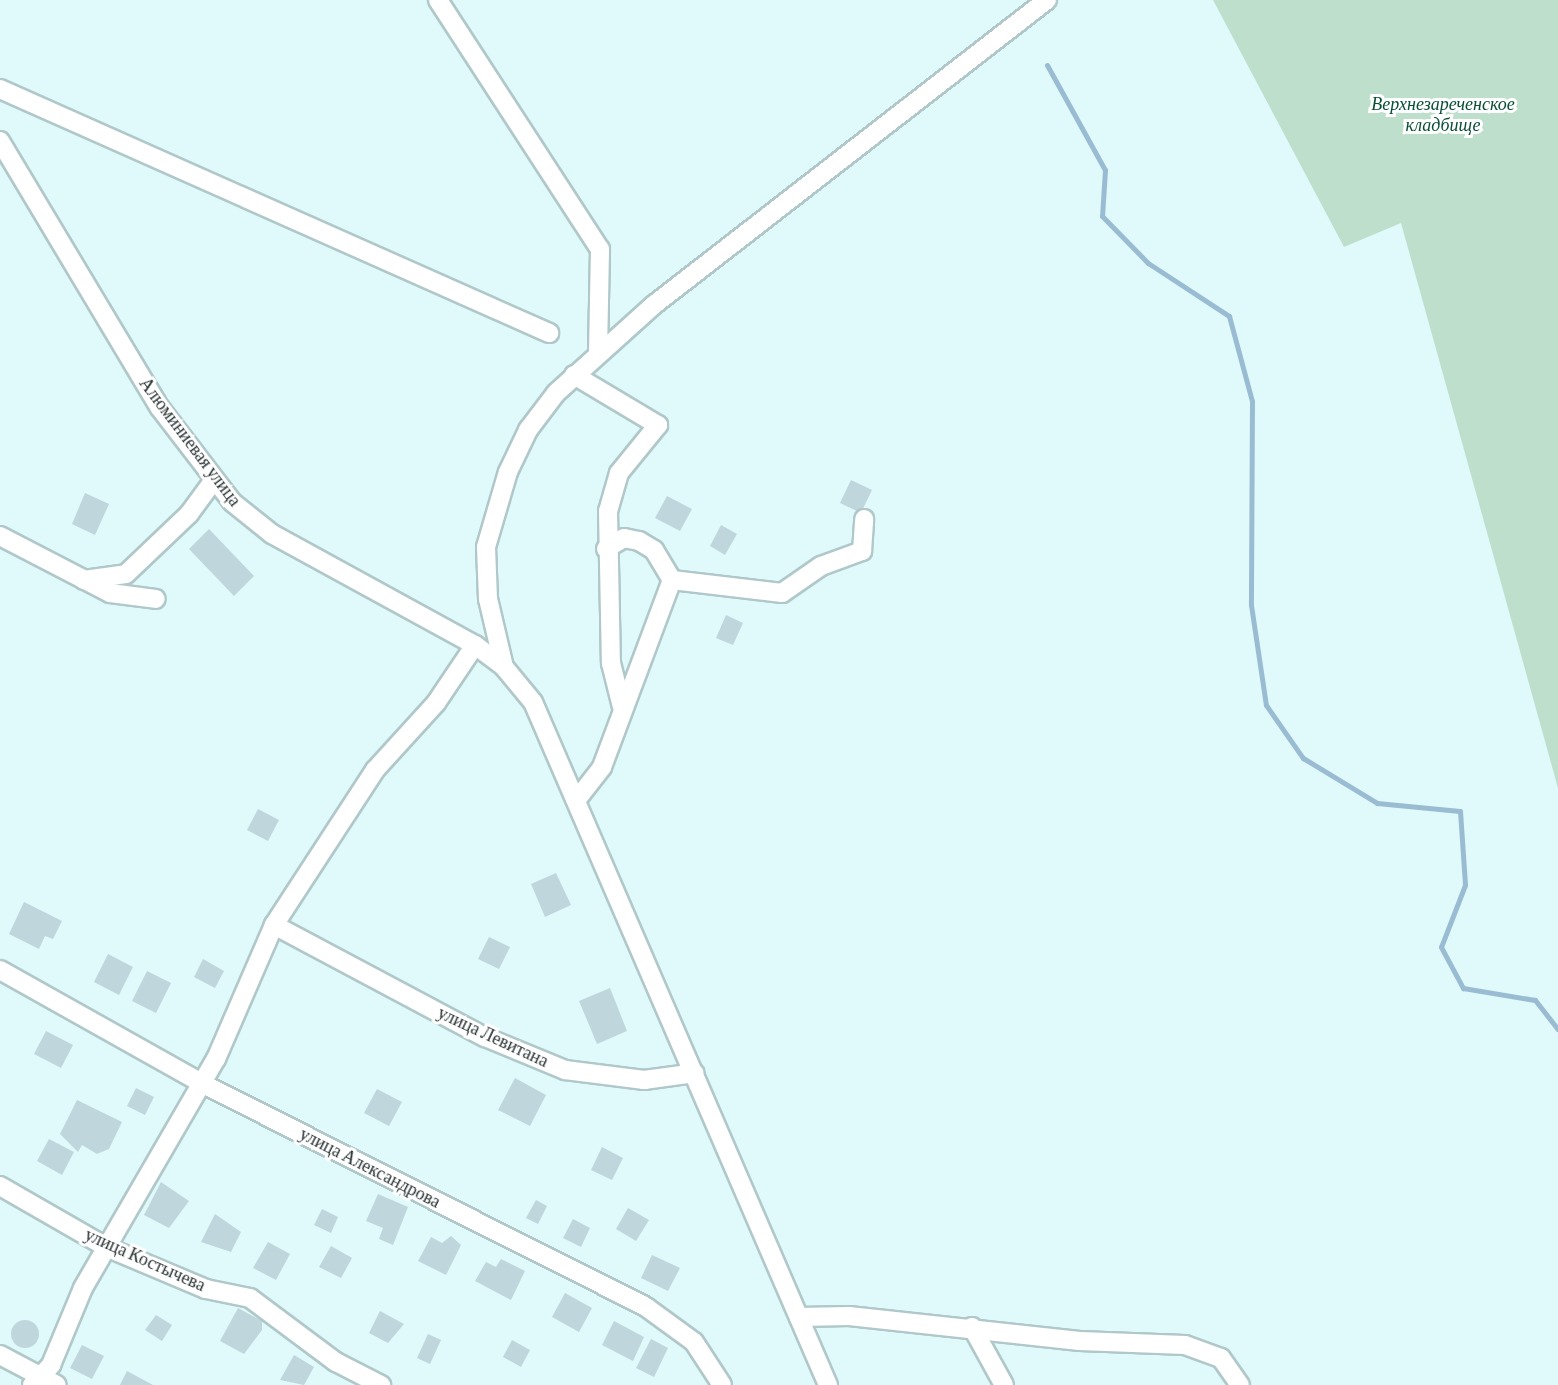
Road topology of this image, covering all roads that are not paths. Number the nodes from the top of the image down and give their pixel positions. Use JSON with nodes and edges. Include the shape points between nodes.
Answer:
{"nodes":[{"id":1,"x":438,"y":0,"type":"edge"},
{"id":2,"x":1047,"y":0,"type":"edge"},
{"id":3,"x":0,"y":90,"type":"edge"},
{"id":4,"x":2,"y":146,"type":"edge"},
{"id":5,"x":549,"y":333,"type":"dead end"},
{"id":6,"x":598,"y":351,"type":"junction"},
{"id":7,"x":574,"y":375,"type":"junction"},
{"id":8,"x":214,"y":480,"type":"junction"},
{"id":9,"x":864,"y":519,"type":"dead end"},
{"id":10,"x":0,"y":536,"type":"edge"},
{"id":11,"x":606,"y":549,"type":"junction"},
{"id":12,"x":84,"y":580,"type":"junction"},
{"id":13,"x":672,"y":580,"type":"junction"},
{"id":14,"x":156,"y":598,"type":"dead end"},
{"id":15,"x":475,"y":645,"type":"junction"},
{"id":16,"x":504,"y":667,"type":"junction"},
{"id":17,"x":622,"y":707,"type":"junction"},
{"id":18,"x":578,"y":798,"type":"junction"},
{"id":19,"x":274,"y":925,"type":"junction"},
{"id":20,"x":0,"y":970,"type":"edge"},
{"id":21,"x":695,"y":1073,"type":"junction"},
{"id":22,"x":201,"y":1083,"type":"junction"},
{"id":23,"x":0,"y":1186,"type":"edge"},
{"id":24,"x":106,"y":1247,"type":"junction"},
{"id":25,"x":799,"y":1317,"type":"junction"},
{"id":26,"x":972,"y":1327,"type":"junction"},
{"id":27,"x":0,"y":1355,"type":"edge"},
{"id":28,"x":43,"y":1382,"type":"edge"},
{"id":29,"x":381,"y":1385,"type":"edge"},
{"id":30,"x":722,"y":1385,"type":"edge"},
{"id":31,"x":828,"y":1385,"type":"edge"},
{"id":32,"x":1004,"y":1385,"type":"edge"},
{"id":33,"x":1240,"y":1385,"type":"edge"}],
"edges":[{"from":1,"to":6,"type":"street","via":[[600,249]]},
{"from":2,"to":6,"type":"street"},
{"from":3,"to":5,"type":"street"},
{"from":4,"to":8,"type":"street","name":"Алюминиевая улица","via":[[153,398]]},
{"from":6,"to":7,"type":"street"},
{"from":7,"to":11,"type":"street","via":[[658,425],[613,484]]},
{"from":7,"to":16,"type":"street","via":[[528,430],[495,507],[486,581]]},
{"from":8,"to":12,"type":"street","via":[[189,514],[126,574]]},
{"from":8,"to":15,"type":"street","name":"Алюминиевая улица","via":[[246,516],[272,534]]},
{"from":9,"to":13,"type":"street","via":[[862,551],[821,566],[782,593]]},
{"from":10,"to":12,"type":"street"},
{"from":11,"to":13,"type":"street","via":[[624,538],[639,541],[654,550]]},
{"from":11,"to":17,"type":"street","via":[[611,663]]},
{"from":12,"to":14,"type":"street","via":[[124,597]]},
{"from":13,"to":17,"type":"street"},
{"from":15,"to":16,"type":"street","name":"Алюминиевая улица"},
{"from":15,"to":19,"type":"street","via":[[436,703],[375,770]]},
{"from":16,"to":18,"type":"street","via":[[547,726]]},
{"from":17,"to":18,"type":"street","via":[[603,767]]},
{"from":18,"to":21,"type":"street"},
{"from":19,"to":21,"type":"street","name":"улица Левитана","via":[[485,1037],[566,1070],[644,1080]]},
{"from":19,"to":22,"type":"street"},
{"from":20,"to":22,"type":"street","name":"улица Александрова"},
{"from":21,"to":25,"type":"street"},
{"from":22,"to":24,"type":"street"},
{"from":22,"to":30,"type":"street","name":"улица Александрова","via":[[646,1307],[694,1342]]},
{"from":23,"to":24,"type":"street","name":"улица Костычева"},
{"from":24,"to":28,"type":"street"},
{"from":24,"to":29,"type":"street","name":"улица Костычева","via":[[206,1289],[250,1298],[336,1362]]},
{"from":25,"to":26,"type":"street"},
{"from":25,"to":31,"type":"street"},
{"from":26,"to":32,"type":"street"},
{"from":26,"to":33,"type":"street","via":[[1203,1348],[1221,1358]]},
{"from":27,"to":28,"type":"street"}]}
